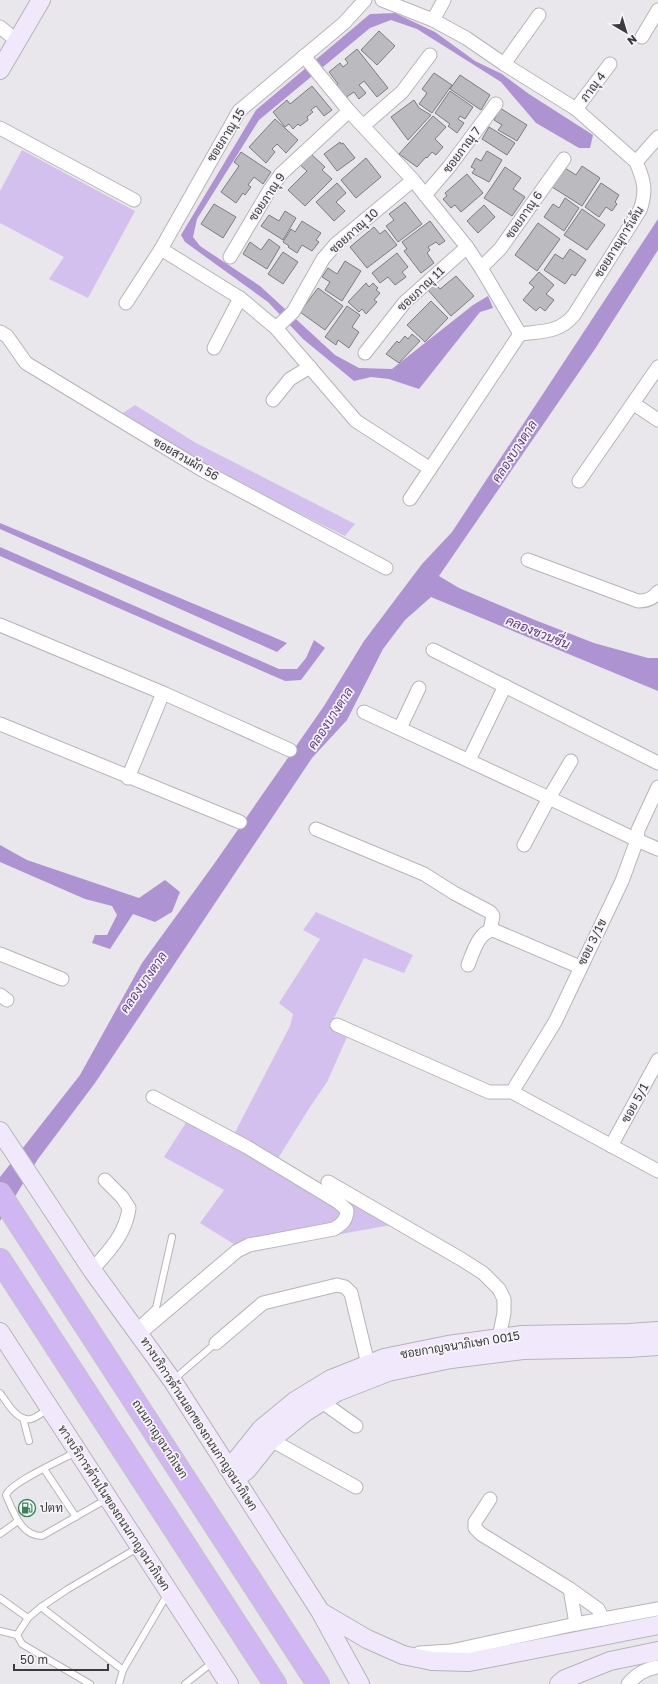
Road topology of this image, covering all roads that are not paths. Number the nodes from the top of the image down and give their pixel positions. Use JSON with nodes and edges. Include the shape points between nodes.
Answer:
{"nodes":[{"id":1,"x":41,"y":0,"type":"edge"},
{"id":2,"x":365,"y":0,"type":"edge"},
{"id":3,"x":382,"y":0,"type":"edge"},
{"id":4,"x":444,"y":0,"type":"edge"},
{"id":5,"x":658,"y":10,"type":"edge"},
{"id":6,"x":539,"y":15,"type":"dead end"},
{"id":7,"x":433,"y":20,"type":"junction"},
{"id":8,"x":0,"y":27,"type":"edge"},
{"id":9,"x":642,"y":37,"type":"dead end"},
{"id":10,"x":16,"y":40,"type":"junction"},
{"id":11,"x":430,"y":55,"type":"dead end"},
{"id":12,"x":306,"y":59,"type":"junction"},
{"id":13,"x":504,"y":64,"type":"junction"},
{"id":14,"x":610,"y":64,"type":"dead end"},
{"id":15,"x":0,"y":70,"type":"edge"},
{"id":16,"x":496,"y":104,"type":"dead end"},
{"id":17,"x":576,"y":109,"type":"junction"},
{"id":18,"x":348,"y":111,"type":"junction"},
{"id":19,"x":363,"y":126,"type":"junction"},
{"id":20,"x":0,"y":128,"type":"edge"},
{"id":21,"x":658,"y":138,"type":"edge"},
{"id":22,"x":564,"y":159,"type":"dead end"},
{"id":23,"x":636,"y":162,"type":"junction"},
{"id":24,"x":413,"y":180,"type":"junction"},
{"id":25,"x":425,"y":195,"type":"junction"},
{"id":26,"x":134,"y":200,"type":"dead end"},
{"id":27,"x":467,"y":248,"type":"junction"},
{"id":28,"x":160,"y":249,"type":"junction"},
{"id":29,"x":230,"y":257,"type":"dead end"},
{"id":30,"x":481,"y":268,"type":"junction"},
{"id":31,"x":240,"y":298,"type":"junction"},
{"id":32,"x":126,"y":303,"type":"dead end"},
{"id":33,"x":280,"y":325,"type":"junction"},
{"id":34,"x":0,"y":332,"type":"edge"},
{"id":35,"x":520,"y":334,"type":"junction"},
{"id":36,"x":214,"y":348,"type":"dead end"},
{"id":37,"x":365,"y":353,"type":"dead end"},
{"id":38,"x":310,"y":367,"type":"junction"},
{"id":39,"x":658,"y":367,"type":"edge"},
{"id":40,"x":273,"y":400,"type":"dead end"},
{"id":41,"x":634,"y":404,"type":"junction"},
{"id":42,"x":658,"y":420,"type":"edge"},
{"id":43,"x":429,"y":468,"type":"junction"},
{"id":44,"x":579,"y":481,"type":"dead end"},
{"id":45,"x":410,"y":499,"type":"dead end"},
{"id":46,"x":528,"y":560,"type":"dead end"},
{"id":47,"x":386,"y":568,"type":"dead end"},
{"id":48,"x":658,"y":592,"type":"edge"},
{"id":49,"x":0,"y":625,"type":"edge"},
{"id":50,"x":433,"y":650,"type":"dead end"},
{"id":51,"x":505,"y":686,"type":"junction"},
{"id":52,"x":419,"y":688,"type":"dead end"},
{"id":53,"x":163,"y":693,"type":"junction"},
{"id":54,"x":364,"y":712,"type":"dead end"},
{"id":55,"x":0,"y":724,"type":"edge"},
{"id":56,"x":400,"y":728,"type":"junction"},
{"id":57,"x":290,"y":750,"type":"dead end"},
{"id":58,"x":469,"y":760,"type":"junction"},
{"id":59,"x":571,"y":762,"type":"dead end"},
{"id":60,"x":658,"y":763,"type":"edge"},
{"id":61,"x":128,"y":778,"type":"junction"},
{"id":62,"x":658,"y":787,"type":"edge"},
{"id":63,"x":549,"y":798,"type":"junction"},
{"id":64,"x":240,"y":822,"type":"dead end"},
{"id":65,"x":316,"y":829,"type":"dead end"},
{"id":66,"x":637,"y":840,"type":"junction"},
{"id":67,"x":524,"y":845,"type":"dead end"},
{"id":68,"x":658,"y":849,"type":"edge"},
{"id":69,"x":490,"y":930,"type":"junction"},
{"id":70,"x":0,"y":954,"type":"edge"},
{"id":71,"x":468,"y":965,"type":"dead end"},
{"id":72,"x":580,"y":967,"type":"junction"},
{"id":73,"x":62,"y":979,"type":"dead end"},
{"id":74,"x":337,"y":1025,"type":"dead end"},
{"id":75,"x":658,"y":1060,"type":"edge"},
{"id":76,"x":512,"y":1092,"type":"junction"},
{"id":77,"x":153,"y":1097,"type":"dead end"},
{"id":78,"x":0,"y":1131,"type":"edge"},
{"id":79,"x":611,"y":1146,"type":"junction"},
{"id":80,"x":658,"y":1171,"type":"edge"},
{"id":81,"x":105,"y":1180,"type":"dead end"},
{"id":82,"x":328,"y":1182,"type":"dead end"},
{"id":83,"x":0,"y":1194,"type":"edge"},
{"id":84,"x":172,"y":1237,"type":"dead end"},
{"id":85,"x":0,"y":1260,"type":"edge"},
{"id":86,"x":92,"y":1270,"type":"junction"},
{"id":87,"x":137,"y":1331,"type":"junction"},
{"id":88,"x":658,"y":1331,"type":"edge"},
{"id":89,"x":0,"y":1332,"type":"edge"},
{"id":90,"x":499,"y":1338,"type":"junction"},
{"id":91,"x":629,"y":1341,"type":"junction"},
{"id":92,"x":216,"y":1343,"type":"joint"},
{"id":93,"x":658,"y":1346,"type":"edge"},
{"id":94,"x":403,"y":1362,"type":"junction"},
{"id":95,"x":371,"y":1371,"type":"junction"},
{"id":96,"x":172,"y":1380,"type":"junction"},
{"id":97,"x":0,"y":1393,"type":"edge"},
{"id":98,"x":322,"y":1402,"type":"junction"},
{"id":99,"x":49,"y":1408,"type":"junction"},
{"id":100,"x":23,"y":1418,"type":"junction"},
{"id":101,"x":356,"y":1426,"type":"dead end"},
{"id":102,"x":29,"y":1440,"type":"dead end"},
{"id":103,"x":271,"y":1440,"type":"junction"},
{"id":104,"x":77,"y":1452,"type":"junction"},
{"id":105,"x":44,"y":1469,"type":"junction"},
{"id":106,"x":231,"y":1473,"type":"junction"},
{"id":107,"x":356,"y":1487,"type":"dead end"},
{"id":108,"x":108,"y":1498,"type":"junction"},
{"id":109,"x":490,"y":1499,"type":"dead end"},
{"id":110,"x":76,"y":1517,"type":"junction"},
{"id":111,"x":18,"y":1521,"type":"junction"},
{"id":112,"x":0,"y":1534,"type":"edge"},
{"id":113,"x":140,"y":1546,"type":"junction"},
{"id":114,"x":570,"y":1589,"type":"junction"},
{"id":115,"x":169,"y":1592,"type":"junction"},
{"id":116,"x":0,"y":1598,"type":"edge"},
{"id":117,"x":41,"y":1607,"type":"junction"},
{"id":118,"x":658,"y":1609,"type":"edge"},
{"id":119,"x":320,"y":1611,"type":"junction"},
{"id":120,"x":28,"y":1618,"type":"junction"},
{"id":121,"x":576,"y":1624,"type":"junction"},
{"id":122,"x":658,"y":1625,"type":"edge"},
{"id":123,"x":607,"y":1627,"type":"junction"},
{"id":124,"x":0,"y":1631,"type":"edge"},
{"id":125,"x":17,"y":1635,"type":"junction"},
{"id":126,"x":658,"y":1651,"type":"edge"},
{"id":127,"x":403,"y":1655,"type":"junction"},
{"id":128,"x":214,"y":1661,"type":"junction"},
{"id":129,"x":658,"y":1667,"type":"edge"},
{"id":130,"x":123,"y":1670,"type":"junction"},
{"id":131,"x":90,"y":1684,"type":"edge"},
{"id":132,"x":118,"y":1684,"type":"edge"},
{"id":133,"x":185,"y":1684,"type":"edge"},
{"id":134,"x":229,"y":1684,"type":"edge"},
{"id":135,"x":275,"y":1684,"type":"edge"},
{"id":136,"x":318,"y":1684,"type":"edge"},
{"id":137,"x":360,"y":1684,"type":"edge"},
{"id":138,"x":559,"y":1684,"type":"edge"},
{"id":139,"x":628,"y":1684,"type":"edge"}],
"edges":[{"from":1,"to":10,"type":"main road"},
{"from":2,"to":12,"type":"street","name":"ซอยภาณุ 15"},
{"from":3,"to":7,"type":"street","name":"ซอยภาณุการ์เด้น"},
{"from":4,"to":7,"type":"street"},
{"from":5,"to":9,"type":"street"},
{"from":6,"to":13,"type":"street"},
{"from":7,"to":13,"type":"street","name":"ซอยภาณุการ์เด้น","via":[[466,38]]},
{"from":8,"to":10,"type":"street"},
{"from":10,"to":15,"type":"main road"},
{"from":11,"to":19,"type":"street","via":[[402,92]]},
{"from":12,"to":18,"type":"street"},
{"from":12,"to":28,"type":"street","name":"ซอยภาณุ 15","via":[[239,111]]},
{"from":13,"to":17,"type":"street","name":"ซอยภาณุการ์เด้น"},
{"from":14,"to":17,"type":"street","name":"ภาณุ 4"},
{"from":16,"to":25,"type":"street","name":"ซอยภาณุ 7"},
{"from":17,"to":23,"type":"street","name":"ซอยภาณุการ์เด้น"},
{"from":18,"to":19,"type":"street"},
{"from":18,"to":29,"type":"street","name":"ซอยภาณุ 9","via":[[281,174],[268,191]]},
{"from":19,"to":24,"type":"street"},
{"from":20,"to":26,"type":"street"},
{"from":21,"to":23,"type":"street"},
{"from":22,"to":30,"type":"street","name":"ซอยภาณุ 6","via":[[500,249]]},
{"from":23,"to":35,"type":"street","name":"ซอยภาณุการ์เด้น","via":[[645,188],[645,198],[574,315],[556,330]]},
{"from":24,"to":25,"type":"street"},
{"from":24,"to":33,"type":"street","name":"ซอยภาณุ 10","via":[[336,244],[323,259],[293,312]]},
{"from":25,"to":27,"type":"street"},
{"from":27,"to":30,"type":"street"},
{"from":27,"to":37,"type":"street","name":"ซอยภาณุ 11","via":[[404,302]]},
{"from":28,"to":31,"type":"street"},
{"from":28,"to":32,"type":"street","name":"ซอยภาณุ 15"},
{"from":30,"to":35,"type":"street"},
{"from":31,"to":33,"type":"street"},
{"from":31,"to":36,"type":"street"},
{"from":33,"to":38,"type":"street"},
{"from":34,"to":47,"type":"street","name":"ซอยสวนผัก 56","via":[[7,336],[26,363],[204,471]]},
{"from":35,"to":43,"type":"street"},
{"from":38,"to":40,"type":"street","via":[[290,379]]},
{"from":38,"to":43,"type":"street","via":[[356,421]]},
{"from":39,"to":41,"type":"street"},
{"from":41,"to":42,"type":"street"},
{"from":41,"to":44,"type":"street"},
{"from":43,"to":45,"type":"street"},
{"from":46,"to":48,"type":"street","via":[[638,601],[645,601]]},
{"from":49,"to":53,"type":"street"},
{"from":50,"to":51,"type":"street"},
{"from":51,"to":58,"type":"street"},
{"from":51,"to":60,"type":"street"},
{"from":52,"to":56,"type":"street"},
{"from":53,"to":57,"type":"street"},
{"from":53,"to":61,"type":"street"},
{"from":54,"to":56,"type":"street"},
{"from":55,"to":61,"type":"street"},
{"from":56,"to":58,"type":"street"},
{"from":58,"to":63,"type":"street"},
{"from":59,"to":63,"type":"street"},
{"from":61,"to":64,"type":"street"},
{"from":62,"to":66,"type":"street","name":"ซอย 3/1ข","via":[[638,830]]},
{"from":63,"to":66,"type":"street"},
{"from":63,"to":67,"type":"street"},
{"from":65,"to":69,"type":"street","via":[[433,878],[454,893],[490,912],[493,916]]},
{"from":66,"to":68,"type":"street"},
{"from":66,"to":72,"type":"street","name":"ซอย 3/1ข","via":[[622,881]]},
{"from":69,"to":71,"type":"street","via":[[482,935]]},
{"from":69,"to":72,"type":"street"},
{"from":70,"to":73,"type":"street"},
{"from":72,"to":76,"type":"street","name":"ซอย 3/1ข","via":[[555,1022]]},
{"from":74,"to":76,"type":"street","via":[[489,1092]]},
{"from":75,"to":79,"type":"street","name":"ซอย 5/1"},
{"from":76,"to":79,"type":"street"},
{"from":77,"to":87,"type":"street","via":[[247,1147],[338,1202],[347,1210],[347,1217],[334,1229],[249,1245]]},
{"from":78,"to":86,"type":"main road","name":"ทางบริการด้านนอกของถนนกาญจนาภิเษก"},
{"from":79,"to":80,"type":"street"},
{"from":81,"to":86,"type":"street","via":[[122,1197],[129,1208],[128,1216],[120,1237]]},
{"from":82,"to":90,"type":"street","via":[[483,1273],[499,1288],[504,1299]]},
{"from":83,"to":136,"type":"highway","name":"ถนนกาญจนาภิเษก"},
{"from":84,"to":87,"type":"lane","via":[[156,1308]]},
{"from":85,"to":135,"type":"highway"},
{"from":86,"to":87,"type":"main road","name":"ทางบริการด้านนอกของถนนกาญจนาภิเษก"},
{"from":87,"to":96,"type":"main road","name":"ทางบริการด้านนอกของถนนกาญจนาภิเษก"},
{"from":88,"to":91,"type":"main road","name":"ซอยกาญจนาภิเษก 0015"},
{"from":89,"to":99,"type":"main road","name":"ทางบริการด้านในของถนนกาญจนาภิเษก"},
{"from":90,"to":91,"type":"main road","name":"ซอยกาญจนาภิเษก 0015","via":[[522,1335]]},
{"from":90,"to":94,"type":"main road","name":"ซอยกาญจนาภิเษก 0015","via":[[448,1345]]},
{"from":91,"to":93,"type":"main road","name":"ซอยกาญจนาภิเษก 0015"},
{"from":91,"to":94,"type":"main road","name":"ซอยกาญจนาภิเษก 0015"},
{"from":92,"to":95,"type":"street","via":[[263,1303],[337,1285],[345,1287],[351,1293]]},
{"from":92,"to":96,"type":"lane"},
{"from":94,"to":95,"type":"main road","name":"ซอยกาญจนาภิเษก 0015","via":[[384,1358]]},
{"from":95,"to":98,"type":"main road","name":"ซอยกาญจนาภิเษก 0015"},
{"from":95,"to":106,"type":"main road","name":"ซอยกาญจนาภิเษก 0015","via":[[331,1379],[295,1401],[261,1429],[236,1459]]},
{"from":96,"to":106,"type":"main road","name":"ทางบริการด้านนอกของถนนกาญจนาภิเษก"},
{"from":97,"to":100,"type":"lane","via":[[16,1414]]},
{"from":98,"to":101,"type":"street"},
{"from":98,"to":103,"type":"main road","name":"ซอยกาญจนาภิเษก 0015"},
{"from":99,"to":100,"type":"lane","via":[[31,1419]]},
{"from":99,"to":104,"type":"main road","name":"ทางบริการด้านในของถนนกาญจนาภิเษก"},
{"from":100,"to":102,"type":"lane"},
{"from":103,"to":106,"type":"main road","name":"ซอยกาญจนาภิเษก 0015","via":[[247,1470]]},
{"from":103,"to":107,"type":"street"},
{"from":104,"to":105,"type":"lane"},
{"from":104,"to":108,"type":"main road","name":"ทางบริการด้านในของถนนกาญจนาภิเษก"},
{"from":105,"to":110,"type":"lane"},
{"from":105,"to":111,"type":"lane","via":[[7,1491],[6,1495]]},
{"from":106,"to":119,"type":"main road","name":"ทางบริการด้านนอกของถนนกาญจนาภิเษก"},
{"from":108,"to":110,"type":"lane"},
{"from":108,"to":113,"type":"main road","name":"ทางบริการด้านในของถนนกาญจนาภิเษก"},
{"from":109,"to":114,"type":"street","via":[[475,1522],[475,1528]]},
{"from":110,"to":111,"type":"lane","via":[[42,1536],[34,1536]]},
{"from":111,"to":112,"type":"lane"},
{"from":113,"to":115,"type":"main road","name":"ทางบริการด้านในของถนนกาญจนาภิเษก"},
{"from":113,"to":117,"type":"lane"},
{"from":114,"to":121,"type":"street"},
{"from":114,"to":123,"type":"street","via":[[598,1609]]},
{"from":115,"to":128,"type":"main road","name":"ทางบริการด้านในของถนนกาญจนาภิเษก"},
{"from":115,"to":130,"type":"lane"},
{"from":116,"to":120,"type":"lane"},
{"from":117,"to":120,"type":"lane"},
{"from":117,"to":130,"type":"lane"},
{"from":118,"to":123,"type":"street"},
{"from":119,"to":127,"type":"main road","via":[[367,1639]]},
{"from":119,"to":137,"type":"main road","name":"ทางบริการด้านนอกของถนนกาญจนาภิเษก"},
{"from":120,"to":125,"type":"lane"},
{"from":121,"to":123,"type":"street"},
{"from":121,"to":127,"type":"street","via":[[450,1651]]},
{"from":122,"to":123,"type":"main road"},
{"from":123,"to":127,"type":"main road","via":[[469,1662],[432,1661]]},
{"from":124,"to":125,"type":"lane"},
{"from":125,"to":131,"type":"lane","via":[[22,1644]]},
{"from":126,"to":138,"type":"main road","via":[[610,1661],[565,1679]]},
{"from":128,"to":133,"type":"lane"},
{"from":128,"to":134,"type":"main road","name":"ทางบริการด้านในของถนนกาญจนาภิเษก"},
{"from":129,"to":139,"type":"street","via":[[639,1673]]},
{"from":130,"to":132,"type":"lane"}]}
